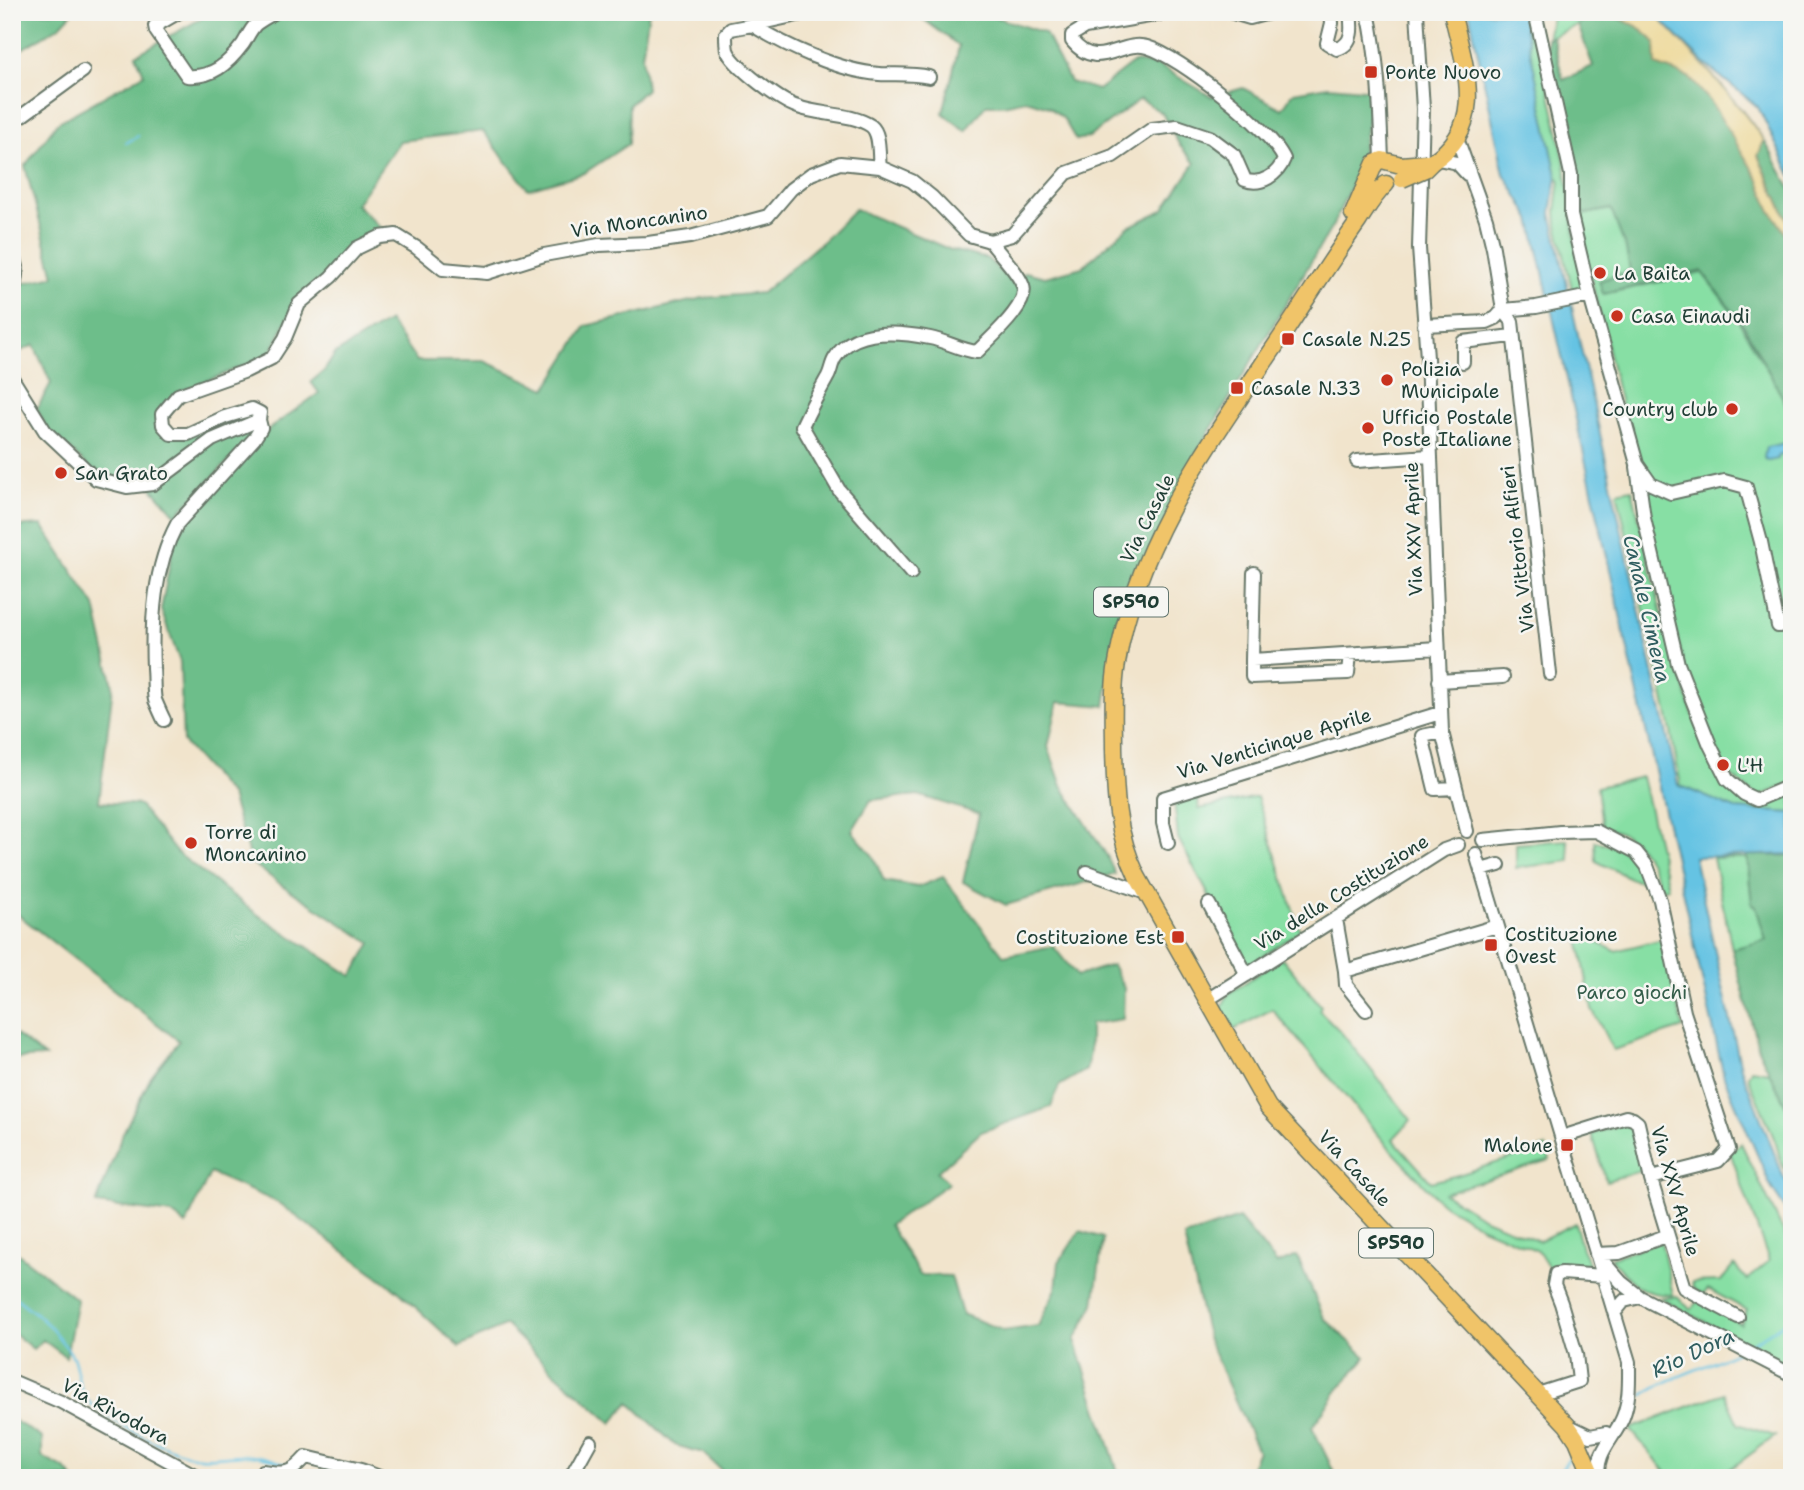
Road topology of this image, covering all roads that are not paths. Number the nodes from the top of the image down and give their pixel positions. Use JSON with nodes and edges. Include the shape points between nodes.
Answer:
{"nodes":[{"id":1,"x":179,"y":12,"type":"edge"},
{"id":2,"x":275,"y":12,"type":"edge"},
{"id":3,"x":811,"y":12,"type":"edge"},
{"id":4,"x":850,"y":12,"type":"edge"},
{"id":5,"x":856,"y":12,"type":"edge"},
{"id":6,"x":1172,"y":12,"type":"edge"},
{"id":7,"x":1230,"y":12,"type":"edge"},
{"id":8,"x":1273,"y":12,"type":"edge"},
{"id":9,"x":1331,"y":12,"type":"edge"},
{"id":10,"x":1350,"y":12,"type":"edge"},
{"id":11,"x":1368,"y":12,"type":"edge"},
{"id":12,"x":1417,"y":12,"type":"edge"},
{"id":13,"x":1443,"y":12,"type":"edge"},
{"id":14,"x":1452,"y":12,"type":"edge"},
{"id":15,"x":1460,"y":12,"type":"edge"},
{"id":16,"x":1535,"y":12,"type":"edge"},
{"id":17,"x":752,"y":25,"type":"junction"},
{"id":18,"x":1465,"y":66,"type":"junction"},
{"id":19,"x":83,"y":71,"type":"dead end"},
{"id":20,"x":929,"y":77,"type":"dead end"},
{"id":21,"x":12,"y":123,"type":"edge"},
{"id":22,"x":1457,"y":138,"type":"junction"},
{"id":23,"x":1435,"y":161,"type":"junction"},
{"id":24,"x":880,"y":167,"type":"junction"},
{"id":25,"x":1391,"y":172,"type":"junction"},
{"id":26,"x":1472,"y":181,"type":"junction"},
{"id":27,"x":1344,"y":239,"type":"junction"},
{"id":28,"x":990,"y":241,"type":"junction"},
{"id":29,"x":12,"y":246,"type":"edge"},
{"id":30,"x":1590,"y":296,"type":"junction"},
{"id":31,"x":12,"y":306,"type":"edge"},
{"id":32,"x":1503,"y":310,"type":"junction"},
{"id":33,"x":1424,"y":326,"type":"junction"},
{"id":34,"x":1513,"y":336,"type":"junction"},
{"id":35,"x":1463,"y":362,"type":"dead end"},
{"id":36,"x":12,"y":378,"type":"edge"},
{"id":37,"x":259,"y":420,"type":"junction"},
{"id":38,"x":1429,"y":456,"type":"junction"},
{"id":39,"x":1357,"y":461,"type":"dead end"},
{"id":40,"x":1637,"y":464,"type":"junction"},
{"id":41,"x":911,"y":573,"type":"dead end"},
{"id":42,"x":1254,"y":573,"type":"dead end"},
{"id":43,"x":1792,"y":629,"type":"edge"},
{"id":44,"x":1437,"y":648,"type":"junction"},
{"id":45,"x":1350,"y":653,"type":"junction"},
{"id":46,"x":1301,"y":657,"type":"junction"},
{"id":47,"x":1252,"y":660,"type":"junction"},
{"id":48,"x":1550,"y":674,"type":"dead end"},
{"id":49,"x":1302,"y":675,"type":"junction"},
{"id":50,"x":1503,"y":677,"type":"dead end"},
{"id":51,"x":1439,"y":681,"type":"junction"},
{"id":52,"x":1440,"y":713,"type":"junction"},
{"id":53,"x":164,"y":720,"type":"dead end"},
{"id":54,"x":1441,"y":732,"type":"junction"},
{"id":55,"x":1792,"y":785,"type":"edge"},
{"id":56,"x":1455,"y":789,"type":"junction"},
{"id":57,"x":1467,"y":831,"type":"junction"},
{"id":58,"x":1483,"y":839,"type":"junction"},
{"id":59,"x":1168,"y":843,"type":"dead end"},
{"id":60,"x":1458,"y":845,"type":"junction"},
{"id":61,"x":1476,"y":854,"type":"junction"},
{"id":62,"x":1499,"y":865,"type":"dead end"},
{"id":63,"x":1481,"y":870,"type":"junction"},
{"id":64,"x":1087,"y":872,"type":"dead end"},
{"id":65,"x":1146,"y":893,"type":"junction"},
{"id":66,"x":1209,"y":904,"type":"dead end"},
{"id":67,"x":1336,"y":919,"type":"junction"},
{"id":68,"x":1497,"y":926,"type":"junction"},
{"id":69,"x":1345,"y":971,"type":"junction"},
{"id":70,"x":1247,"y":975,"type":"junction"},
{"id":71,"x":1207,"y":1000,"type":"junction"},
{"id":72,"x":1366,"y":1010,"type":"dead end"},
{"id":73,"x":1562,"y":1137,"type":"junction"},
{"id":74,"x":1651,"y":1178,"type":"junction"},
{"id":75,"x":1663,"y":1237,"type":"dead end"},
{"id":76,"x":1596,"y":1254,"type":"junction"},
{"id":77,"x":1603,"y":1276,"type":"junction"},
{"id":78,"x":1640,"y":1297,"type":"junction"},
{"id":79,"x":1615,"y":1312,"type":"junction"},
{"id":80,"x":1738,"y":1317,"type":"dead end"},
{"id":81,"x":1792,"y":1375,"type":"edge"},
{"id":82,"x":12,"y":1381,"type":"edge"},
{"id":83,"x":1538,"y":1394,"type":"junction"},
{"id":84,"x":1623,"y":1416,"type":"junction"},
{"id":85,"x":1567,"y":1425,"type":"junction"},
{"id":86,"x":1606,"y":1433,"type":"junction"},
{"id":87,"x":590,"y":1443,"type":"dead end"},
{"id":88,"x":1591,"y":1470,"type":"edge"},
{"id":89,"x":200,"y":1478,"type":"edge"},
{"id":90,"x":256,"y":1478,"type":"edge"},
{"id":91,"x":382,"y":1478,"type":"edge"},
{"id":92,"x":570,"y":1478,"type":"edge"},
{"id":93,"x":1599,"y":1478,"type":"edge"}],
"edges":[{"from":1,"to":2,"type":"street","via":[[155,26],[156,31],[187,76],[200,77],[221,68],[256,24]]},
{"from":3,"to":17,"type":"street"},
{"from":4,"to":5,"type":"street"},
{"from":6,"to":28,"type":"street","via":[[1085,27],[1072,35],[1072,41],[1087,53],[1102,55],[1144,46],[1186,65],[1276,146],[1284,159],[1277,172],[1250,182],[1242,177],[1234,155],[1210,137],[1177,126],[1152,130],[1113,156],[1067,173],[1013,234]]},
{"from":7,"to":8,"type":"street","via":[[1250,18]]},
{"from":9,"to":10,"type":"street","via":[[1327,43],[1337,49],[1346,46],[1351,37]]},
{"from":11,"to":25,"type":"street"},
{"from":12,"to":33,"type":"street","name":"Via XXV Aprile","via":[[1423,106],[1419,248]]},
{"from":13,"to":18,"type":"main road"},
{"from":14,"to":18,"type":"main road"},
{"from":15,"to":18,"type":"main road"},
{"from":16,"to":30,"type":"street","via":[[1571,174],[1571,215]]},
{"from":17,"to":20,"type":"street","via":[[779,41],[855,69]]},
{"from":17,"to":24,"type":"street","via":[[726,34],[727,51],[741,68],[798,107],[870,126],[877,134]]},
{"from":18,"to":22,"type":"main road","via":[[1469,99]]},
{"from":19,"to":21,"type":"street"},
{"from":22,"to":23,"type":"main road"},
{"from":22,"to":26,"type":"street","name":"Via Vittorio Alfieri"},
{"from":23,"to":25,"type":"main road","bridge":true},
{"from":23,"to":26,"type":"street","via":[[1457,163]]},
{"from":24,"to":28,"type":"street","name":"Via Moncanino","via":[[912,181],[969,235]]},
{"from":24,"to":37,"type":"street","name":"Via Moncanino","via":[[840,163],[811,174],[768,216],[755,220],[690,237],[544,255],[487,273],[443,269],[396,235],[380,237],[357,248],[299,304],[272,358],[178,395],[162,414],[163,425],[171,434],[188,434],[253,409],[260,413]]},
{"from":25,"to":27,"type":"main road","number":"SP590"},
{"from":25,"to":27,"type":"main road","number":"SP590","via":[[1378,183],[1371,174]]},
{"from":26,"to":32,"type":"street","name":"Via Vittorio Alfieri","via":[[1493,248]]},
{"from":27,"to":65,"type":"main road","name":"Via Casale","number":"SP590","via":[[1166,518],[1128,612],[1116,664],[1117,815],[1125,849]]},
{"from":28,"to":41,"type":"street","via":[[1024,293],[1021,304],[977,352],[892,332],[862,338],[845,346],[835,358],[802,426],[839,490]]},
{"from":29,"to":31,"type":"street","via":[[17,267]]},
{"from":30,"to":32,"type":"street"},
{"from":30,"to":40,"type":"street"},
{"from":32,"to":33,"type":"street","via":[[1488,322]]},
{"from":32,"to":34,"type":"street","name":"Via Vittorio Alfieri","via":[[1512,321]]},
{"from":33,"to":38,"type":"street","name":"Via XXV Aprile"},
{"from":34,"to":35,"type":"street","via":[[1463,342]]},
{"from":34,"to":48,"type":"street","name":"Via Vittorio Alfieri"},
{"from":36,"to":37,"type":"street","via":[[45,431],[96,479],[127,487],[153,484],[212,440]]},
{"from":37,"to":53,"type":"street","via":[[261,428],[254,439],[177,524],[161,564],[153,660],[155,698]]},
{"from":38,"to":39,"type":"street"},
{"from":38,"to":44,"type":"street","name":"Via XXV Aprile"},
{"from":40,"to":43,"type":"street","via":[[1651,484],[1671,493],[1724,481],[1746,487],[1778,626]]},
{"from":40,"to":55,"type":"street","via":[[1644,518],[1678,664],[1710,745],[1727,779],[1744,794],[1757,800]]},
{"from":42,"to":47,"type":"street"},
{"from":44,"to":45,"type":"street"},
{"from":44,"to":51,"type":"street","name":"Via XXV Aprile"},
{"from":45,"to":46,"type":"street"},
{"from":45,"to":49,"type":"street","via":[[1348,673]]},
{"from":46,"to":47,"type":"street"},
{"from":46,"to":49,"type":"street"},
{"from":47,"to":49,"type":"street","via":[[1252,677]]},
{"from":50,"to":51,"type":"street"},
{"from":51,"to":52,"type":"street","name":"Via XXV Aprile"},
{"from":52,"to":54,"type":"street","name":"Via XXV Aprile"},
{"from":52,"to":59,"type":"street","name":"Via Venticinque Aprile","via":[[1163,798]]},
{"from":54,"to":56,"type":"street","name":"Via XXV Aprile"},
{"from":54,"to":56,"type":"street","via":[[1422,736],[1435,789]]},
{"from":56,"to":57,"type":"street","name":"Via XXV Aprile"},
{"from":57,"to":58,"type":"street","via":[[1475,831]]},
{"from":57,"to":60,"type":"street"},
{"from":58,"to":61,"type":"street"},
{"from":58,"to":74,"type":"street","via":[[1596,831],[1636,852],[1647,866],[1684,1012],[1729,1149],[1718,1161]]},
{"from":60,"to":61,"type":"street","via":[[1465,854]]},
{"from":60,"to":67,"type":"street","name":"Via della Costituzione"},
{"from":61,"to":63,"type":"street"},
{"from":62,"to":63,"type":"street"},
{"from":63,"to":68,"type":"street"},
{"from":64,"to":65,"type":"street"},
{"from":65,"to":71,"type":"main road","name":"Via Casale","number":"SP590"},
{"from":66,"to":70,"type":"street","name":"Via della Costituzione"},
{"from":67,"to":69,"type":"street"},
{"from":67,"to":70,"type":"street","name":"Via della Costituzione"},
{"from":68,"to":69,"type":"street"},
{"from":68,"to":73,"type":"street"},
{"from":69,"to":72,"type":"street","via":[[1354,1000]]},
{"from":70,"to":71,"type":"street","name":"Via della Costituzione"},
{"from":71,"to":83,"type":"main road","name":"Via Casale","number":"SP590","via":[[1268,1107]]},
{"from":73,"to":74,"type":"street","name":"Via XXV Aprile","via":[[1626,1117],[1633,1119]]},
{"from":73,"to":76,"type":"street"},
{"from":74,"to":80,"type":"street","name":"Via XXV Aprile","via":[[1684,1288]]},
{"from":75,"to":76,"type":"street","via":[[1619,1253]]},
{"from":76,"to":77,"type":"street"},
{"from":76,"to":78,"type":"street"},
{"from":77,"to":79,"type":"street"},
{"from":77,"to":83,"type":"street","via":[[1562,1273],[1553,1279],[1580,1381],[1576,1387]]},
{"from":78,"to":79,"type":"street","via":[[1624,1301]]},
{"from":78,"to":81,"type":"street"},
{"from":79,"to":84,"type":"street","via":[[1629,1362]]},
{"from":82,"to":89,"type":"street","name":"Via Rivodora","via":[[61,1402]]},
{"from":83,"to":85,"type":"main road","name":"Via Casale","number":"SP590"},
{"from":84,"to":86,"type":"street"},
{"from":84,"to":93,"type":"street","via":[[1601,1452]]},
{"from":85,"to":86,"type":"street","via":[[1590,1436]]},
{"from":85,"to":88,"type":"main road","name":"Via Casale","number":"SP590"},
{"from":86,"to":88,"type":"street"},
{"from":87,"to":92,"type":"street"},
{"from":90,"to":91,"type":"street","via":[[262,1471],[286,1474],[306,1457]]}]}
